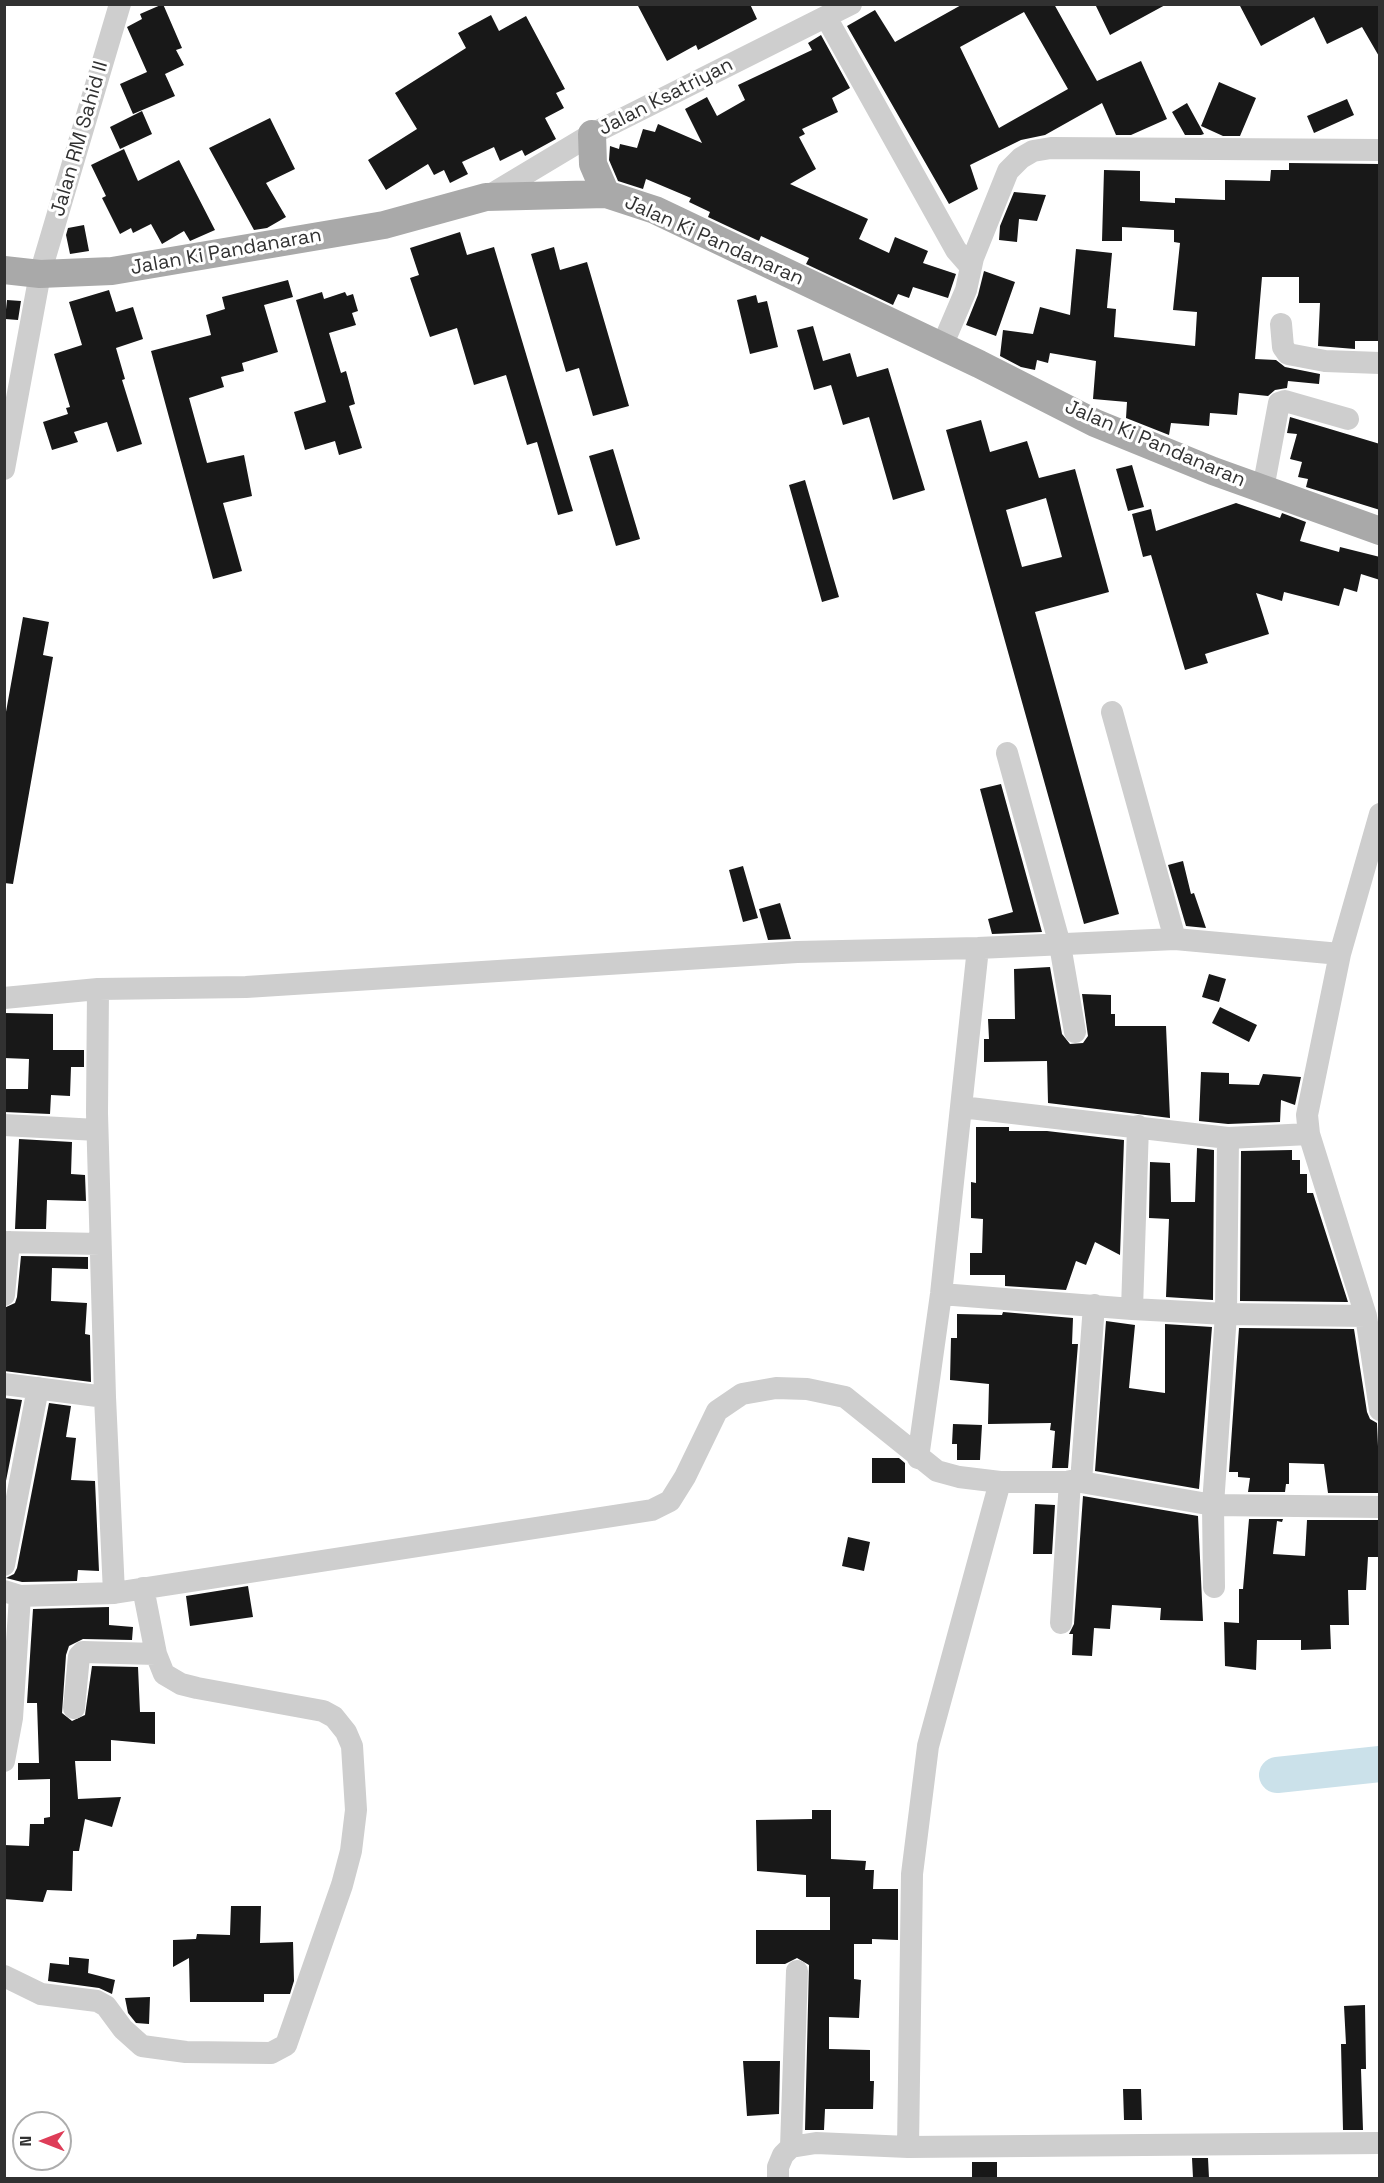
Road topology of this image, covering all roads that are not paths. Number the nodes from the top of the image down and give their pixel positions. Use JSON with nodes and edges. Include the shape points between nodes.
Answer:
{"nodes":[{"id":1,"x":120,"y":4,"type":"edge"},
{"id":2,"x":850,"y":4,"type":"edge"},
{"id":3,"x":826,"y":17,"type":"junction"},
{"id":4,"x":592,"y":134,"type":"junction"},
{"id":5,"x":1380,"y":150,"type":"edge"},
{"id":6,"x":606,"y":195,"type":"junction"},
{"id":7,"x":486,"y":198,"type":"junction"},
{"id":8,"x":970,"y":266,"type":"junction"},
{"id":9,"x":4,"y":270,"type":"edge"},
{"id":10,"x":52,"y":274,"type":"junction"},
{"id":11,"x":1281,"y":324,"type":"dead end"},
{"id":12,"x":942,"y":346,"type":"junction"},
{"id":13,"x":1380,"y":363,"type":"edge"},
{"id":14,"x":1348,"y":419,"type":"dead end"},
{"id":15,"x":4,"y":469,"type":"edge"},
{"id":16,"x":1263,"y":489,"type":"junction"},
{"id":17,"x":1380,"y":531,"type":"edge"},
{"id":18,"x":1112,"y":712,"type":"dead end"},
{"id":19,"x":1007,"y":753,"type":"dead end"},
{"id":20,"x":1380,"y":814,"type":"edge"},
{"id":21,"x":1175,"y":939,"type":"junction"},
{"id":22,"x":1060,"y":945,"type":"junction"},
{"id":23,"x":978,"y":948,"type":"junction"},
{"id":24,"x":1340,"y":954,"type":"junction"},
{"id":25,"x":98,"y":989,"type":"junction"},
{"id":26,"x":4,"y":998,"type":"edge"},
{"id":27,"x":1075,"y":1032,"type":"dead end"},
{"id":28,"x":961,"y":1107,"type":"junction"},
{"id":29,"x":4,"y":1125,"type":"edge"},
{"id":30,"x":1138,"y":1126,"type":"junction"},
{"id":31,"x":97,"y":1130,"type":"junction"},
{"id":32,"x":1309,"y":1134,"type":"junction"},
{"id":33,"x":1228,"y":1138,"type":"junction"},
{"id":34,"x":7,"y":1242,"type":"edge"},
{"id":35,"x":100,"y":1244,"type":"junction"},
{"id":36,"x":941,"y":1294,"type":"junction"},
{"id":37,"x":4,"y":1295,"type":"edge"},
{"id":38,"x":1094,"y":1305,"type":"junction"},
{"id":39,"x":1132,"y":1310,"type":"junction"},
{"id":40,"x":1226,"y":1314,"type":"junction"},
{"id":41,"x":1366,"y":1317,"type":"junction"},
{"id":42,"x":4,"y":1384,"type":"edge"},
{"id":43,"x":38,"y":1388,"type":"junction"},
{"id":44,"x":105,"y":1397,"type":"junction"},
{"id":45,"x":1380,"y":1410,"type":"edge"},
{"id":46,"x":918,"y":1458,"type":"junction"},
{"id":47,"x":1075,"y":1481,"type":"junction"},
{"id":48,"x":1000,"y":1482,"type":"junction"},
{"id":49,"x":1213,"y":1505,"type":"junction"},
{"id":50,"x":1380,"y":1507,"type":"edge"},
{"id":51,"x":4,"y":1565,"type":"edge"},
{"id":52,"x":1214,"y":1587,"type":"dead end"},
{"id":53,"x":142,"y":1588,"type":"junction"},
{"id":54,"x":12,"y":1593,"type":"edge"},
{"id":55,"x":114,"y":1593,"type":"junction"},
{"id":56,"x":1061,"y":1623,"type":"dead end"},
{"id":57,"x":156,"y":1654,"type":"junction"},
{"id":58,"x":74,"y":1708,"type":"dead end"},
{"id":59,"x":4,"y":1761,"type":"edge"},
{"id":60,"x":797,"y":1971,"type":"dead end"},
{"id":61,"x":4,"y":1976,"type":"edge"},
{"id":62,"x":1380,"y":2143,"type":"edge"},
{"id":63,"x":791,"y":2147,"type":"junction"},
{"id":64,"x":908,"y":2148,"type":"junction"},
{"id":65,"x":778,"y":2178,"type":"edge"}],
"edges":[{"from":1,"to":10,"type":"street","name":"Jalan RM Sahid II"},
{"from":2,"to":3,"type":"street","name":"Jalan Ksatriyan"},
{"from":3,"to":4,"type":"street","name":"Jalan Ksatriyan"},
{"from":3,"to":8,"type":"street","via":[[956,250]]},
{"from":4,"to":6,"type":"main road","via":[[593,164]]},
{"from":4,"to":7,"type":"street","name":"Jalan Ksatriyan"},
{"from":5,"to":8,"type":"street","via":[[1033,151],[1008,171]]},
{"from":6,"to":7,"type":"main road","name":"Jalan Ki Pandanaran"},
{"from":6,"to":12,"type":"main road","name":"Jalan Ki Pandanaran","via":[[655,210]]},
{"from":7,"to":10,"type":"main road","name":"Jalan Ki Pandanaran","via":[[384,225],[266,247],[112,271]]},
{"from":8,"to":12,"type":"street","via":[[966,290]]},
{"from":9,"to":10,"type":"main road","name":"Jalan Ki Pandanaran"},
{"from":10,"to":15,"type":"street","name":"Jalan RM Sahid II","via":[[33,313]]},
{"from":11,"to":13,"type":"street","via":[[1283,347],[1288,354],[1325,361]]},
{"from":12,"to":16,"type":"main road","name":"Jalan Ki Pandanaran","via":[[1095,423]]},
{"from":14,"to":16,"type":"street","via":[[1285,401],[1279,403]]},
{"from":16,"to":17,"type":"main road","name":"Jalan Ki Pandanaran"},
{"from":18,"to":21,"type":"street"},
{"from":19,"to":22,"type":"street"},
{"from":20,"to":24,"type":"street"},
{"from":21,"to":22,"type":"street"},
{"from":21,"to":24,"type":"street"},
{"from":22,"to":23,"type":"street"},
{"from":22,"to":27,"type":"street"},
{"from":23,"to":25,"type":"street","via":[[797,952],[246,987]]},
{"from":23,"to":28,"type":"street"},
{"from":24,"to":32,"type":"street","via":[[1308,1102]]},
{"from":25,"to":26,"type":"street"},
{"from":25,"to":31,"type":"street"},
{"from":28,"to":30,"type":"street"},
{"from":28,"to":36,"type":"street"},
{"from":29,"to":31,"type":"street"},
{"from":30,"to":33,"type":"street"},
{"from":30,"to":39,"type":"street"},
{"from":31,"to":35,"type":"street"},
{"from":32,"to":33,"type":"street"},
{"from":32,"to":41,"type":"street"},
{"from":33,"to":40,"type":"street"},
{"from":34,"to":35,"type":"street"},
{"from":34,"to":37,"type":"street"},
{"from":35,"to":44,"type":"street"},
{"from":36,"to":38,"type":"street"},
{"from":36,"to":46,"type":"street"},
{"from":38,"to":39,"type":"street"},
{"from":38,"to":47,"type":"street"},
{"from":39,"to":40,"type":"street"},
{"from":40,"to":41,"type":"street"},
{"from":40,"to":49,"type":"street"},
{"from":41,"to":45,"type":"street"},
{"from":42,"to":43,"type":"street"},
{"from":43,"to":44,"type":"street"},
{"from":43,"to":51,"type":"street"},
{"from":44,"to":55,"type":"street"},
{"from":46,"to":48,"type":"street","via":[[937,1472]]},
{"from":46,"to":53,"type":"street","via":[[845,1397],[807,1389],[776,1388],[742,1394],[717,1411],[670,1501],[652,1510]]},
{"from":47,"to":48,"type":"street"},
{"from":47,"to":49,"type":"street"},
{"from":47,"to":56,"type":"street"},
{"from":48,"to":64,"type":"street","via":[[928,1746],[912,1874]]},
{"from":49,"to":50,"type":"street"},
{"from":49,"to":52,"type":"street"},
{"from":53,"to":55,"type":"street"},
{"from":53,"to":57,"type":"street"},
{"from":54,"to":55,"type":"street"},
{"from":54,"to":59,"type":"street","via":[[12,1718]]},
{"from":57,"to":58,"type":"street","via":[[83,1652],[79,1656]]},
{"from":57,"to":61,"type":"street","via":[[164,1674],[181,1684],[323,1711],[334,1717],[352,1746],[356,1810],[351,1851],[286,2045],[271,2053],[186,2052],[142,2046],[97,2001],[40,1994]]},
{"from":60,"to":63,"type":"street"},
{"from":62,"to":64,"type":"street"},
{"from":63,"to":64,"type":"street","via":[[816,2143]]},
{"from":63,"to":65,"type":"street","via":[[783,2155]]}]}
